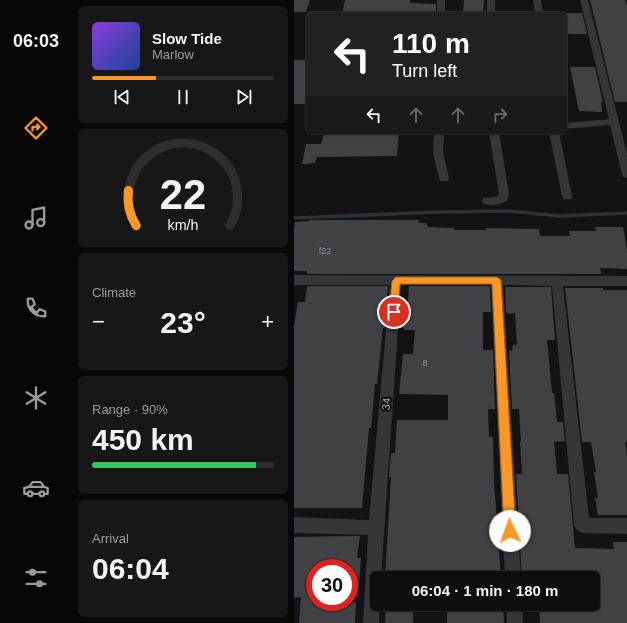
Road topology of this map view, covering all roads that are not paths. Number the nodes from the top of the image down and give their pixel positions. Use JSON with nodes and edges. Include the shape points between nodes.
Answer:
{"nodes":[{"id":1,"x":441,"y":0,"type":"edge"},
{"id":2,"x":491,"y":0,"type":"edge"},
{"id":3,"x":538,"y":0,"type":"edge"},
{"id":4,"x":584,"y":0,"type":"edge"},
{"id":5,"x":441,"y":12,"type":"edge"},
{"id":6,"x":491,"y":12,"type":"edge"},
{"id":7,"x":539,"y":12,"type":"edge"},
{"id":8,"x":614,"y":122,"type":"junction"},
{"id":9,"x":567,"y":126,"type":"edge"},
{"id":10,"x":439,"y":134,"type":"edge"},
{"id":11,"x":494,"y":134,"type":"edge"},
{"id":12,"x":554,"y":134,"type":"edge"},
{"id":13,"x":627,"y":174,"type":"edge"},
{"id":14,"x":444,"y":178,"type":"dead end"},
{"id":15,"x":567,"y":196,"type":"dead end"},
{"id":16,"x":487,"y":201,"type":"dead end"},
{"id":17,"x":294,"y":280,"type":"edge"},
{"id":18,"x":497,"y":280,"type":"junction"},
{"id":19,"x":557,"y":280,"type":"junction"},
{"id":20,"x":396,"y":281,"type":"junction"},
{"id":21,"x":627,"y":281,"type":"edge"},
{"id":22,"x":294,"y":525,"type":"edge"},
{"id":23,"x":627,"y":526,"type":"edge"},
{"id":24,"x":376,"y":528,"type":"junction"},
{"id":25,"x":513,"y":571,"type":"edge"},
{"id":26,"x":514,"y":611,"type":"edge"},
{"id":27,"x":371,"y":623,"type":"edge"},
{"id":28,"x":515,"y":623,"type":"edge"}],
"edges":[{"from":1,"to":5,"type":"street"},
{"from":2,"to":6,"type":"street"},
{"from":3,"to":7,"type":"street"},
{"from":4,"to":8,"type":"street"},
{"from":8,"to":9,"type":"street"},
{"from":8,"to":13,"type":"street"},
{"from":10,"to":14,"type":"street","via":[[438,153]]},
{"from":11,"to":16,"type":"street","via":[[504,194],[503,198],[497,201]]},
{"from":12,"to":15,"type":"street"},
{"from":17,"to":20,"type":"street"},
{"from":18,"to":19,"type":"street"},
{"from":18,"to":20,"type":"street"},
{"from":18,"to":25,"type":"street"},
{"from":19,"to":21,"type":"street"},
{"from":19,"to":23,"type":"street","via":[[582,525]]},
{"from":20,"to":24,"type":"street","name":"34"},
{"from":22,"to":24,"type":"street"},
{"from":24,"to":27,"type":"street","name":"34"},
{"from":26,"to":28,"type":"street"}]}
